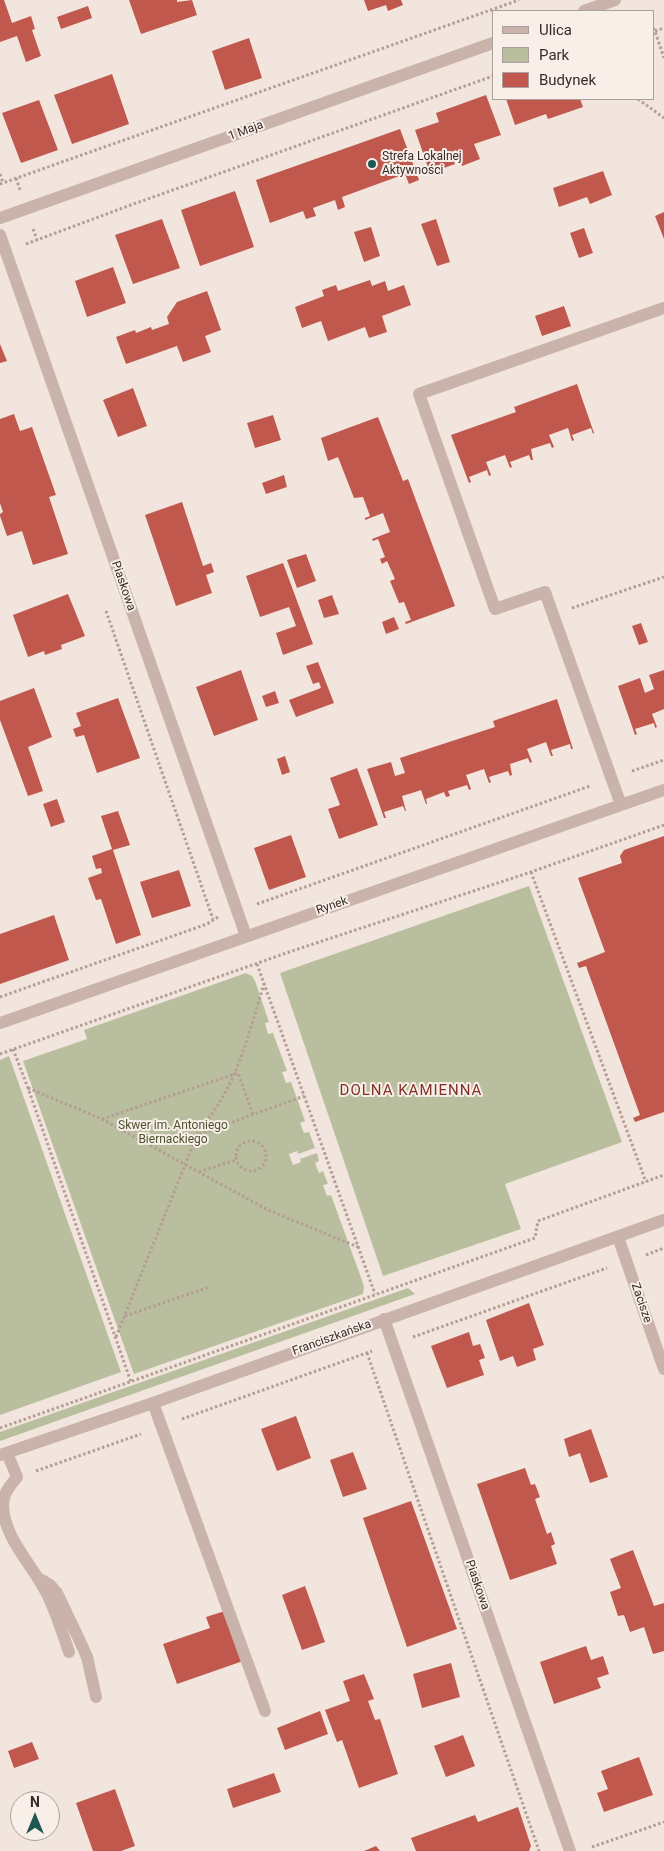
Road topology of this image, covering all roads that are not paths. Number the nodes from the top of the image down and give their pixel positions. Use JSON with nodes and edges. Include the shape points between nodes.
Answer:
{"nodes":[{"id":1,"x":615,"y":0,"type":"edge"},
{"id":2,"x":587,"y":10,"type":"edge"},
{"id":3,"x":492,"y":43,"type":"edge"},
{"id":4,"x":0,"y":218,"type":"edge"},
{"id":5,"x":0,"y":235,"type":"edge"},
{"id":6,"x":664,"y":308,"type":"edge"},
{"id":7,"x":664,"y":790,"type":"edge"},
{"id":8,"x":622,"y":805,"type":"junction"},
{"id":9,"x":246,"y":936,"type":"junction"},
{"id":10,"x":0,"y":1023,"type":"edge"},
{"id":11,"x":664,"y":1220,"type":"edge"},
{"id":12,"x":618,"y":1237,"type":"junction"},
{"id":13,"x":384,"y":1319,"type":"junction"},
{"id":14,"x":664,"y":1368,"type":"edge"},
{"id":15,"x":153,"y":1403,"type":"junction"},
{"id":16,"x":4,"y":1454,"type":"edge"},
{"id":17,"x":38,"y":1578,"type":"junction"},
{"id":18,"x":69,"y":1652,"type":"dead end"},
{"id":19,"x":96,"y":1697,"type":"dead end"},
{"id":20,"x":265,"y":1712,"type":"dead end"},
{"id":21,"x":570,"y":1851,"type":"edge"}],
"edges":[{"from":1,"to":2,"type":"street"},
{"from":3,"to":4,"type":"street","name":"1 Maja"},
{"from":5,"to":9,"type":"street","name":"Piaskowa"},
{"from":6,"to":8,"type":"street","via":[[420,394],[495,609],[545,592]]},
{"from":7,"to":8,"type":"street","name":"Rynek"},
{"from":8,"to":9,"type":"street","name":"Rynek"},
{"from":9,"to":10,"type":"street","name":"Rynek"},
{"from":11,"to":12,"type":"street","name":"Franciszkańska"},
{"from":12,"to":13,"type":"street","name":"Franciszkańska"},
{"from":12,"to":14,"type":"street","name":"Zacisze"},
{"from":13,"to":15,"type":"street","name":"Franciszkańska"},
{"from":13,"to":21,"type":"street","name":"Piaskowa"},
{"from":15,"to":16,"type":"street","name":"Franciszkańska"},
{"from":15,"to":20,"type":"street"},
{"from":16,"to":17,"type":"street","via":[[17,1477],[6,1492],[4,1515],[16,1545]]},
{"from":17,"to":18,"type":"street","via":[[60,1624]]},
{"from":17,"to":19,"type":"street","via":[[57,1593],[87,1657]]}]}
